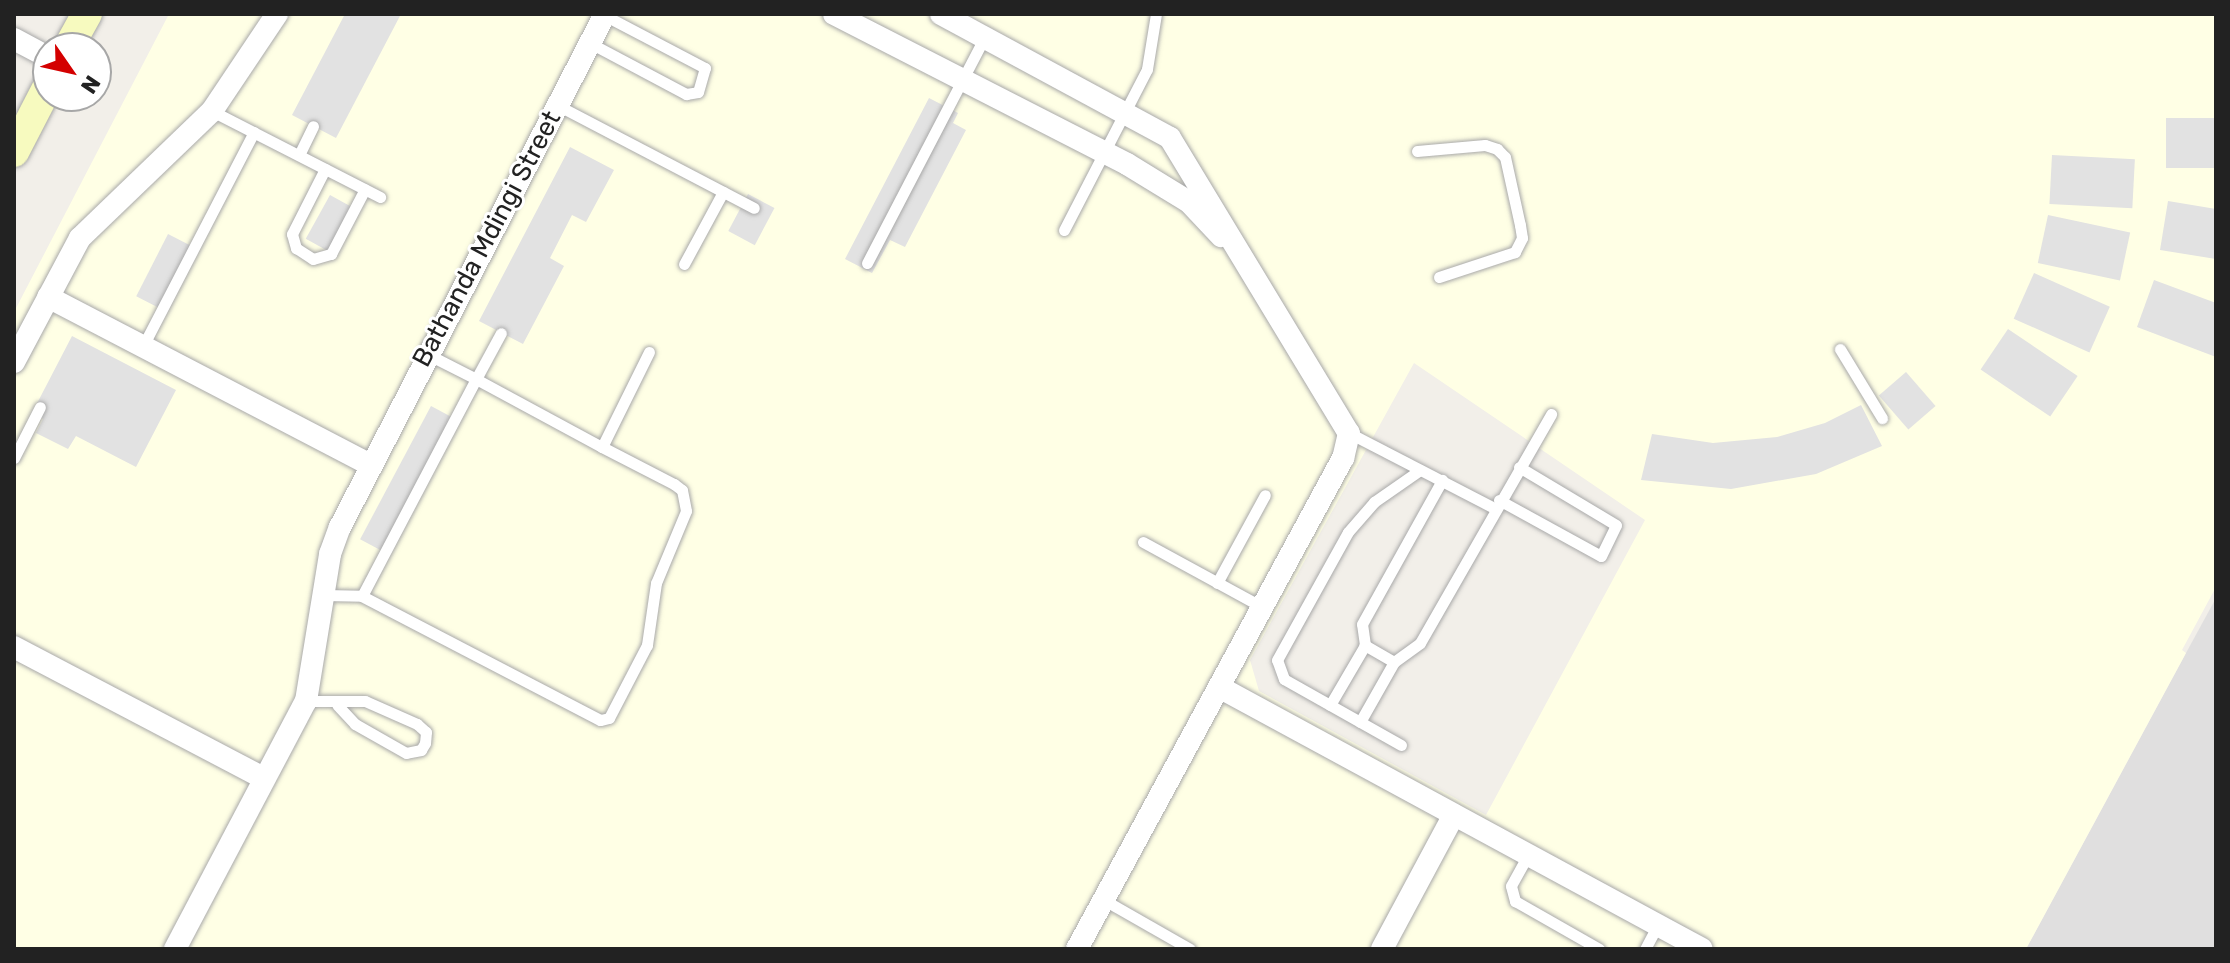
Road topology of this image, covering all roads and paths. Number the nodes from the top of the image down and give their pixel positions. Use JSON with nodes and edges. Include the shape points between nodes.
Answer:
{"nodes":[{"id":1,"x":87,"y":14,"type":"edge"},
{"id":2,"x":277,"y":14,"type":"edge"},
{"id":3,"x":604,"y":14,"type":"edge"},
{"id":4,"x":834,"y":14,"type":"edge"},
{"id":5,"x":1156,"y":14,"type":"edge"},
{"id":6,"x":952,"y":16,"type":"edge"},
{"id":7,"x":77,"y":32,"type":"edge"},
{"id":8,"x":984,"y":38,"type":"junction"},
{"id":9,"x":14,"y":39,"type":"edge"},
{"id":10,"x":590,"y":43,"type":"junction"},
{"id":11,"x":32,"y":49,"type":"edge"},
{"id":12,"x":963,"y":80,"type":"junction"},
{"id":13,"x":557,"y":105,"type":"junction"},
{"id":14,"x":1124,"y":110,"type":"junction"},
{"id":15,"x":212,"y":111,"type":"junction"},
{"id":16,"x":35,"y":112,"type":"edge"},
{"id":17,"x":313,"y":126,"type":"dead end"},
{"id":18,"x":254,"y":132,"type":"junction"},
{"id":19,"x":1417,"y":151,"type":"dead end"},
{"id":20,"x":14,"y":152,"type":"edge"},
{"id":21,"x":1106,"y":153,"type":"junction"},
{"id":22,"x":299,"y":155,"type":"junction"},
{"id":23,"x":325,"y":169,"type":"junction"},
{"id":24,"x":365,"y":189,"type":"junction"},
{"id":25,"x":723,"y":192,"type":"junction"},
{"id":26,"x":380,"y":197,"type":"dead end"},
{"id":27,"x":754,"y":208,"type":"dead end"},
{"id":28,"x":1064,"y":230,"type":"dead end"},
{"id":29,"x":1239,"y":253,"type":"junction"},
{"id":30,"x":867,"y":263,"type":"dead end"},
{"id":31,"x":684,"y":264,"type":"dead end"},
{"id":32,"x":1439,"y":277,"type":"dead end"},
{"id":33,"x":48,"y":297,"type":"junction"},
{"id":34,"x":501,"y":333,"type":"dead end"},
{"id":35,"x":143,"y":346,"type":"junction"},
{"id":36,"x":1840,"y":349,"type":"dead end"},
{"id":37,"x":649,"y":352,"type":"dead end"},
{"id":38,"x":427,"y":354,"type":"junction"},
{"id":39,"x":14,"y":362,"type":"edge"},
{"id":40,"x":476,"y":379,"type":"junction"},
{"id":41,"x":40,"y":407,"type":"dead end"},
{"id":42,"x":1551,"y":414,"type":"dead end"},
{"id":43,"x":1882,"y":418,"type":"dead end"},
{"id":44,"x":1349,"y":433,"type":"junction"},
{"id":45,"x":602,"y":447,"type":"junction"},
{"id":46,"x":14,"y":458,"type":"edge"},
{"id":47,"x":369,"y":464,"type":"junction"},
{"id":48,"x":1519,"y":467,"type":"junction"},
{"id":49,"x":1420,"y":470,"type":"junction"},
{"id":50,"x":1442,"y":480,"type":"junction"},
{"id":51,"x":1265,"y":495,"type":"dead end"},
{"id":52,"x":1496,"y":504,"type":"junction"},
{"id":53,"x":1143,"y":542,"type":"dead end"},
{"id":54,"x":1217,"y":583,"type":"junction"},
{"id":55,"x":323,"y":595,"type":"junction"},
{"id":56,"x":362,"y":596,"type":"junction"},
{"id":57,"x":1262,"y":607,"type":"junction"},
{"id":58,"x":1365,"y":645,"type":"junction"},
{"id":59,"x":14,"y":647,"type":"edge"},
{"id":60,"x":1394,"y":662,"type":"junction"},
{"id":61,"x":1219,"y":687,"type":"junction"},
{"id":62,"x":306,"y":701,"type":"junction"},
{"id":63,"x":337,"y":705,"type":"junction"},
{"id":64,"x":1330,"y":705,"type":"junction"},
{"id":65,"x":1360,"y":722,"type":"junction"},
{"id":66,"x":1401,"y":745,"type":"dead end"},
{"id":67,"x":264,"y":778,"type":"junction"},
{"id":68,"x":1454,"y":815,"type":"junction"},
{"id":69,"x":1528,"y":855,"type":"junction"},
{"id":70,"x":1104,"y":900,"type":"junction"},
{"id":71,"x":1658,"y":925,"type":"junction"},
{"id":72,"x":175,"y":949,"type":"edge"},
{"id":73,"x":1077,"y":949,"type":"edge"},
{"id":74,"x":1190,"y":949,"type":"edge"},
{"id":75,"x":1382,"y":949,"type":"edge"},
{"id":76,"x":1599,"y":949,"type":"edge"},
{"id":77,"x":1645,"y":949,"type":"edge"},
{"id":78,"x":1702,"y":949,"type":"edge"}],
"edges":[{"from":1,"to":7,"type":"main road"},
{"from":2,"to":15,"type":"street"},
{"from":3,"to":10,"type":"street","name":"Bathanda Mdingi Street"},
{"from":3,"to":10,"type":"lane","via":[[705,68],[698,92],[686,94]]},
{"from":4,"to":12,"type":"street"},
{"from":5,"to":14,"type":"lane","via":[[1147,69]]},
{"from":6,"to":8,"type":"street"},
{"from":8,"to":12,"type":"lane"},
{"from":8,"to":14,"type":"street"},
{"from":9,"to":11,"type":"street"},
{"from":10,"to":13,"type":"street","name":"Bathanda Mdingi Street"},
{"from":12,"to":21,"type":"street"},
{"from":12,"to":30,"type":"lane"},
{"from":13,"to":25,"type":"lane"},
{"from":13,"to":38,"type":"street","name":"Bathanda Mdingi Street"},
{"from":14,"to":21,"type":"lane"},
{"from":14,"to":29,"type":"street","via":[[1170,138],[1226,223]]},
{"from":15,"to":18,"type":"lane"},
{"from":15,"to":33,"type":"street","via":[[166,159],[94,220]]},
{"from":16,"to":20,"type":"main road"},
{"from":17,"to":22,"type":"lane"},
{"from":18,"to":22,"type":"lane"},
{"from":18,"to":35,"type":"lane"},
{"from":19,"to":32,"type":"lane","via":[[1485,145],[1497,149],[1505,157],[1520,225],[1522,238],[1515,252]]},
{"from":21,"to":28,"type":"lane"},
{"from":21,"to":29,"type":"street","via":[[1189,202]]},
{"from":22,"to":23,"type":"lane"},
{"from":23,"to":24,"type":"lane"},
{"from":23,"to":24,"type":"lane","via":[[292,234],[296,248],[313,259],[331,254]]},
{"from":24,"to":26,"type":"lane"},
{"from":25,"to":27,"type":"lane"},
{"from":25,"to":31,"type":"lane"},
{"from":29,"to":44,"type":"street"},
{"from":33,"to":35,"type":"street"},
{"from":33,"to":39,"type":"street"},
{"from":34,"to":40,"type":"lane"},
{"from":35,"to":47,"type":"street"},
{"from":36,"to":43,"type":"lane"},
{"from":37,"to":45,"type":"lane"},
{"from":38,"to":40,"type":"lane"},
{"from":38,"to":47,"type":"street","name":"Bathanda Mdingi Street"},
{"from":40,"to":45,"type":"lane"},
{"from":40,"to":56,"type":"lane"},
{"from":41,"to":46,"type":"lane"},
{"from":42,"to":48,"type":"lane"},
{"from":44,"to":49,"type":"lane"},
{"from":44,"to":57,"type":"street","via":[[1343,458]]},
{"from":45,"to":56,"type":"lane","via":[[674,484],[686,500],[651,601],[647,645],[609,718],[600,720]]},
{"from":47,"to":55,"type":"street","name":"Bathanda Mdingi Street","via":[[330,554]]},
{"from":48,"to":52,"type":"lane"},
{"from":48,"to":52,"type":"lane","via":[[1616,525],[1601,556]]},
{"from":49,"to":50,"type":"lane"},
{"from":49,"to":64,"type":"lane","via":[[1374,502],[1348,532],[1277,660],[1284,679]]},
{"from":50,"to":52,"type":"lane"},
{"from":50,"to":58,"type":"lane","via":[[1362,624]]},
{"from":51,"to":54,"type":"lane"},
{"from":52,"to":60,"type":"lane","via":[[1420,643]]},
{"from":53,"to":54,"type":"lane"},
{"from":54,"to":57,"type":"lane"},
{"from":55,"to":56,"type":"lane"},
{"from":55,"to":62,"type":"street","name":"Bathanda Mdingi Street"},
{"from":57,"to":61,"type":"street"},
{"from":58,"to":60,"type":"lane"},
{"from":58,"to":64,"type":"lane"},
{"from":59,"to":67,"type":"street"},
{"from":60,"to":65,"type":"lane"},
{"from":61,"to":68,"type":"street"},
{"from":61,"to":70,"type":"street"},
{"from":62,"to":63,"type":"lane"},
{"from":62,"to":67,"type":"street","name":"Bathanda Mdingi Street"},
{"from":63,"to":63,"type":"lane","via":[[373,704],[417,724],[426,732],[425,743],[421,750],[406,753],[355,724]]},
{"from":64,"to":65,"type":"lane"},
{"from":65,"to":66,"type":"lane"},
{"from":67,"to":72,"type":"street","name":"Bathanda Mdingi Street"},
{"from":68,"to":69,"type":"street"},
{"from":68,"to":75,"type":"street"},
{"from":69,"to":71,"type":"street"},
{"from":69,"to":76,"type":"lane","via":[[1511,886],[1515,901]]},
{"from":70,"to":73,"type":"street"},
{"from":70,"to":74,"type":"lane"},
{"from":71,"to":77,"type":"lane"},
{"from":71,"to":78,"type":"street"}]}
